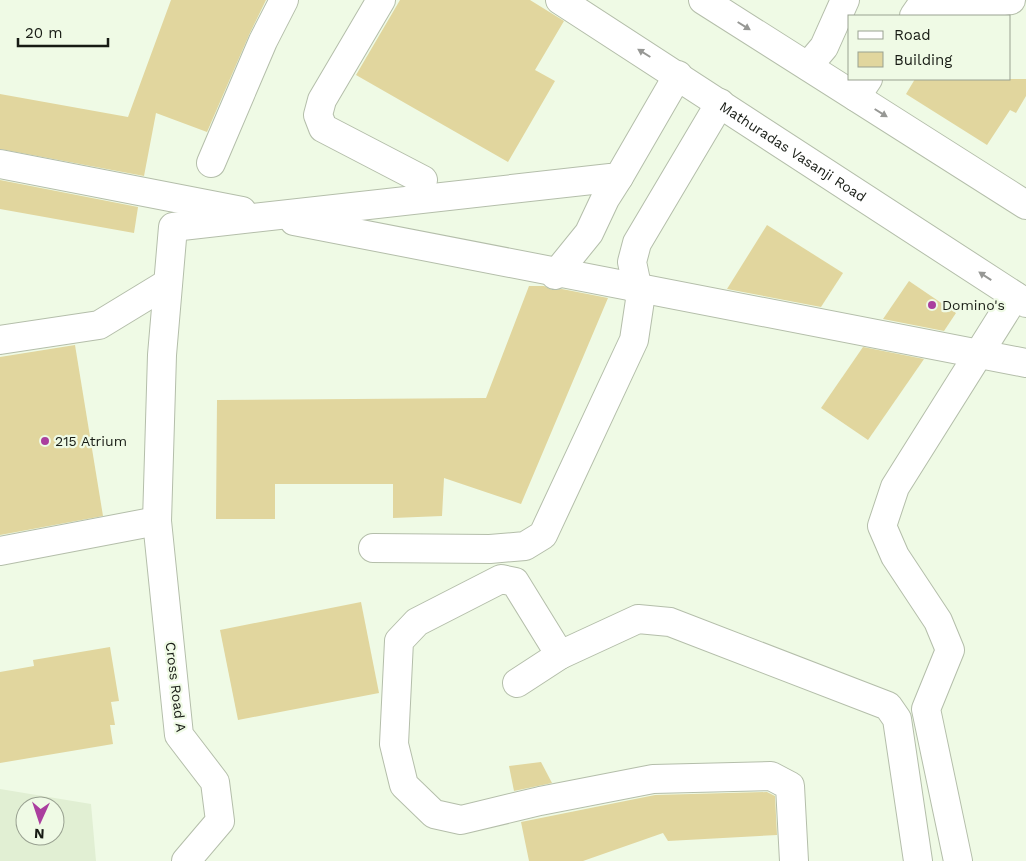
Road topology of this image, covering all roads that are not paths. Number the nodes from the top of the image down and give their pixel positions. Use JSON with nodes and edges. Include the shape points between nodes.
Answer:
{"nodes":[{"id":1,"x":284,"y":0,"type":"edge"},
{"id":2,"x":381,"y":0,"type":"edge"},
{"id":3,"x":560,"y":0,"type":"edge"},
{"id":4,"x":703,"y":0,"type":"edge"},
{"id":5,"x":845,"y":0,"type":"edge"},
{"id":6,"x":925,"y":0,"type":"edge"},
{"id":7,"x":1011,"y":0,"type":"edge"},
{"id":8,"x":915,"y":15,"type":"edge"},
{"id":9,"x":939,"y":15,"type":"edge"},
{"id":10,"x":808,"y":66,"type":"junction"},
{"id":11,"x":678,"y":75,"type":"junction"},
{"id":12,"x":862,"y":88,"type":"edge"},
{"id":13,"x":720,"y":103,"type":"junction"},
{"id":14,"x":212,"y":163,"type":"dead end"},
{"id":15,"x":0,"y":164,"type":"edge"},
{"id":16,"x":619,"y":177,"type":"junction"},
{"id":17,"x":423,"y":180,"type":"dead end"},
{"id":18,"x":1026,"y":204,"type":"edge"},
{"id":19,"x":555,"y":275,"type":"dead end"},
{"id":20,"x":168,"y":284,"type":"junction"},
{"id":21,"x":1020,"y":300,"type":"edge"},
{"id":22,"x":0,"y":340,"type":"edge"},
{"id":23,"x":1026,"y":363,"type":"edge"},
{"id":24,"x":157,"y":520,"type":"junction"},
{"id":25,"x":373,"y":548,"type":"dead end"},
{"id":26,"x":0,"y":551,"type":"edge"},
{"id":27,"x":560,"y":655,"type":"junction"},
{"id":28,"x":517,"y":683,"type":"dead end"},
{"id":29,"x":186,"y":861,"type":"edge"},
{"id":30,"x":794,"y":861,"type":"edge"},
{"id":31,"x":918,"y":861,"type":"edge"},
{"id":32,"x":958,"y":861,"type":"edge"}],
"edges":[{"from":1,"to":14,"type":"street","via":[[263,41]]},
{"from":2,"to":17,"type":"street","via":[[322,100],[318,115],[323,128]]},
{"from":11,"to":3,"type":"street","name":"Mathuradas Vasanji Road","one_way":true},
{"from":4,"to":10,"type":"street","one_way":true},
{"from":5,"to":10,"type":"street","via":[[824,47]]},
{"from":6,"to":8,"type":"street"},
{"from":7,"to":9,"type":"street","via":[[956,7]]},
{"from":10,"to":12,"type":"street"},
{"from":11,"to":13,"type":"street","name":"Mathuradas Vasanji Road"},
{"from":11,"to":16,"type":"street"},
{"from":12,"to":18,"type":"street","one_way":true},
{"from":21,"to":13,"type":"street","name":"Mathuradas Vasanji Road","one_way":true},
{"from":13,"to":25,"type":"street","via":[[637,243],[632,262],[640,300],[634,340],[543,535],[526,546],[446,550]]},
{"from":15,"to":23,"type":"street"},
{"from":16,"to":19,"type":"street","via":[[589,233]]},
{"from":16,"to":20,"type":"street","name":"Cross Road A","via":[[173,227]]},
{"from":20,"to":22,"type":"street","via":[[100,325]]},
{"from":20,"to":24,"type":"street","name":"Cross Road A","via":[[162,355]]},
{"from":21,"to":32,"type":"street","via":[[895,487],[882,526],[894,556],[938,621],[950,650],[926,709]]},
{"from":24,"to":26,"type":"street"},
{"from":24,"to":29,"type":"street","name":"Cross Road A","via":[[179,735],[215,782],[220,821]]},
{"from":27,"to":28,"type":"street"},
{"from":27,"to":30,"type":"street","via":[[515,582],[501,579],[417,622],[399,641],[394,744],[404,784],[434,814],[461,820],[653,779],[772,776],[790,786]]},
{"from":27,"to":31,"type":"street","via":[[638,619],[670,622],[888,706],[897,719]]}]}
